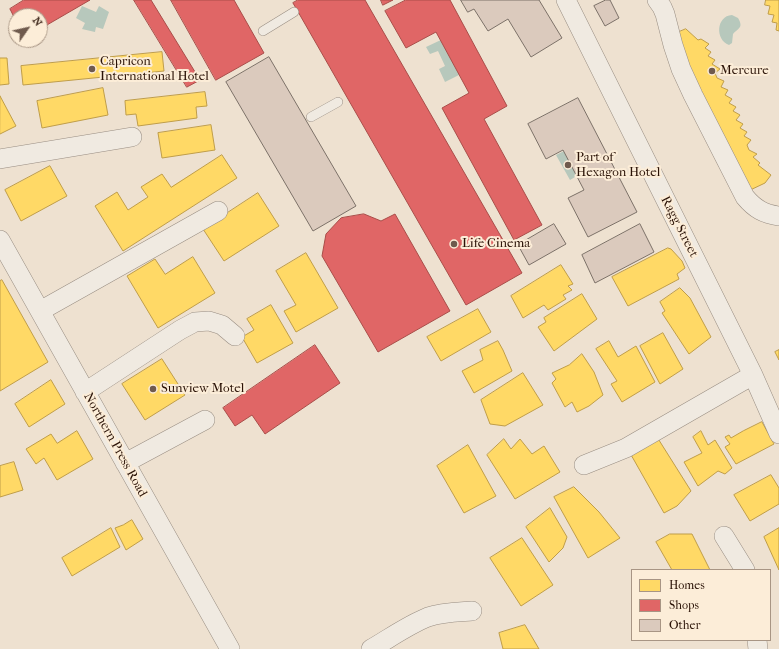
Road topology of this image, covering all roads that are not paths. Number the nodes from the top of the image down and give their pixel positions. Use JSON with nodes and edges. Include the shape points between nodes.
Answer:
{"nodes":[{"id":1,"x":566,"y":0,"type":"edge"},
{"id":2,"x":664,"y":5,"type":"edge"},
{"id":3,"x":294,"y":12,"type":"dead end"},
{"id":4,"x":264,"y":31,"type":"dead end"},
{"id":5,"x":338,"y":102,"type":"dead end"},
{"id":6,"x":311,"y":117,"type":"dead end"},
{"id":7,"x":132,"y":137,"type":"dead end"},
{"id":8,"x":0,"y":159,"type":"edge"},
{"id":9,"x":218,"y":211,"type":"dead end"},
{"id":10,"x":779,"y":216,"type":"edge"},
{"id":11,"x":0,"y":240,"type":"edge"},
{"id":12,"x":40,"y":311,"type":"junction"},
{"id":13,"x":235,"y":336,"type":"dead end"},
{"id":14,"x":753,"y":375,"type":"junction"},
{"id":15,"x":85,"y":392,"type":"junction"},
{"id":16,"x":205,"y":420,"type":"dead end"},
{"id":17,"x":779,"y":434,"type":"edge"},
{"id":18,"x":125,"y":463,"type":"junction"},
{"id":19,"x":584,"y":465,"type":"dead end"},
{"id":20,"x":724,"y":536,"type":"dead end"},
{"id":21,"x":745,"y":569,"type":"edge"},
{"id":22,"x":472,"y":612,"type":"dead end"},
{"id":23,"x":230,"y":649,"type":"edge"},
{"id":24,"x":371,"y":649,"type":"edge"}],
"edges":[{"from":1,"to":14,"type":"street","name":"Ragg Street"},
{"from":2,"to":10,"type":"street","via":[[681,69],[746,197],[759,210]]},
{"from":3,"to":4,"type":"lane"},
{"from":5,"to":6,"type":"lane"},
{"from":7,"to":8,"type":"street"},
{"from":9,"to":12,"type":"street"},
{"from":11,"to":12,"type":"street","name":"Northern Press Road"},
{"from":12,"to":15,"type":"street","name":"Northern Press Road"},
{"from":13,"to":15,"type":"street","via":[[222,325],[209,321],[195,322]]},
{"from":14,"to":17,"type":"street","name":"Ragg Street"},
{"from":14,"to":19,"type":"street","via":[[626,448]]},
{"from":15,"to":18,"type":"street","name":"Northern Press Road"},
{"from":16,"to":18,"type":"street"},
{"from":18,"to":23,"type":"street","name":"Northern Press Road"},
{"from":20,"to":21,"type":"street"},
{"from":22,"to":24,"type":"street","via":[[446,613],[430,617]]}]}
